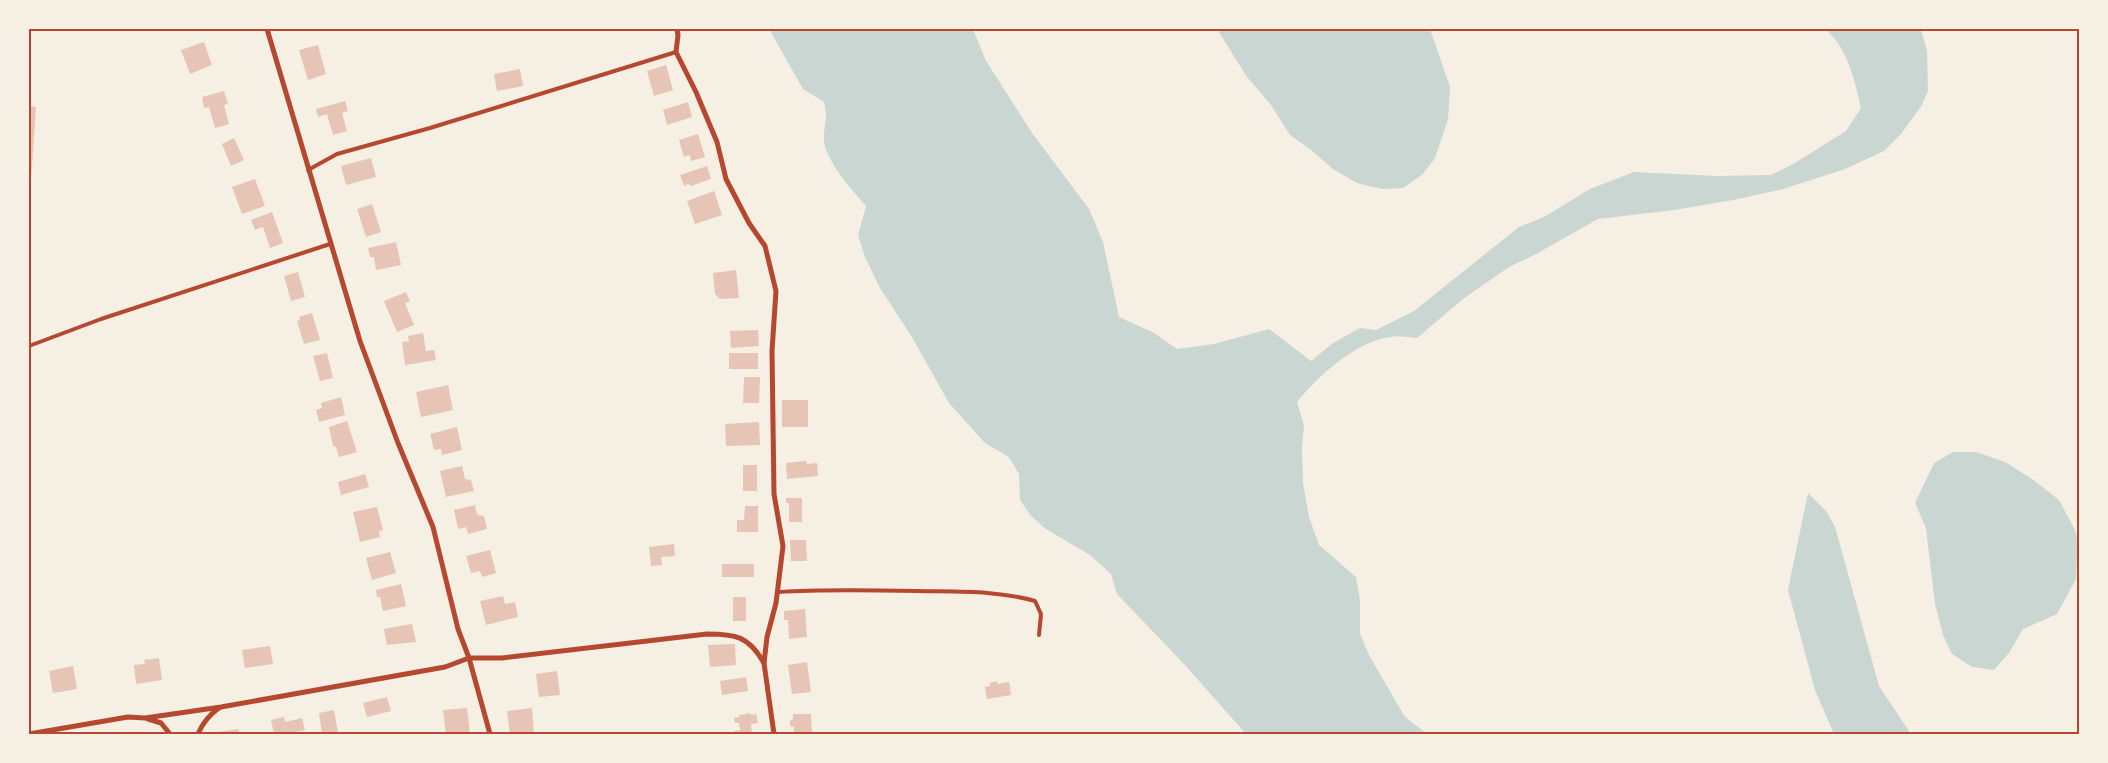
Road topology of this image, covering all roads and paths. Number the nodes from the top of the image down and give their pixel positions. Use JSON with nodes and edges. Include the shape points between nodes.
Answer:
{"nodes":[{"id":1,"x":267,"y":29,"type":"edge"},
{"id":2,"x":677,"y":29,"type":"edge"},
{"id":3,"x":676,"y":52,"type":"junction"},
{"id":4,"x":308,"y":170,"type":"junction"},
{"id":5,"x":330,"y":244,"type":"junction"},
{"id":6,"x":29,"y":346,"type":"edge"},
{"id":7,"x":778,"y":592,"type":"junction"},
{"id":8,"x":1039,"y":635,"type":"dead end"},
{"id":9,"x":469,"y":658,"type":"junction"},
{"id":10,"x":764,"y":662,"type":"junction"},
{"id":11,"x":221,"y":707,"type":"junction"},
{"id":12,"x":145,"y":718,"type":"junction"},
{"id":13,"x":29,"y":734,"type":"edge"},
{"id":14,"x":170,"y":734,"type":"edge"},
{"id":15,"x":198,"y":734,"type":"edge"},
{"id":16,"x":490,"y":734,"type":"edge"},
{"id":17,"x":774,"y":734,"type":"edge"}],
"edges":[{"from":1,"to":4,"type":"street"},
{"from":2,"to":3,"type":"street"},
{"from":3,"to":4,"type":"lane","via":[[337,154]]},
{"from":3,"to":7,"type":"street","via":[[717,142],[726,179],[765,246],[776,291],[772,350],[774,494],[783,546]]},
{"from":4,"to":5,"type":"street"},
{"from":5,"to":6,"type":"lane"},
{"from":5,"to":9,"type":"street","via":[[360,341],[433,527],[458,629]]},
{"from":7,"to":8,"type":"lane","via":[[821,589],[1015,595],[1035,601],[1042,614]]},
{"from":7,"to":10,"type":"street"},
{"from":9,"to":10,"type":"street","via":[[502,658],[728,634],[742,638],[756,649]]},
{"from":9,"to":11,"type":"street","via":[[445,667]]},
{"from":9,"to":16,"type":"street"},
{"from":10,"to":17,"type":"street"},
{"from":11,"to":12,"type":"street"},
{"from":11,"to":15,"type":"street","via":[[210,715]]},
{"from":12,"to":13,"type":"street","via":[[128,717]]},
{"from":12,"to":14,"type":"street","via":[[160,723]]}]}
